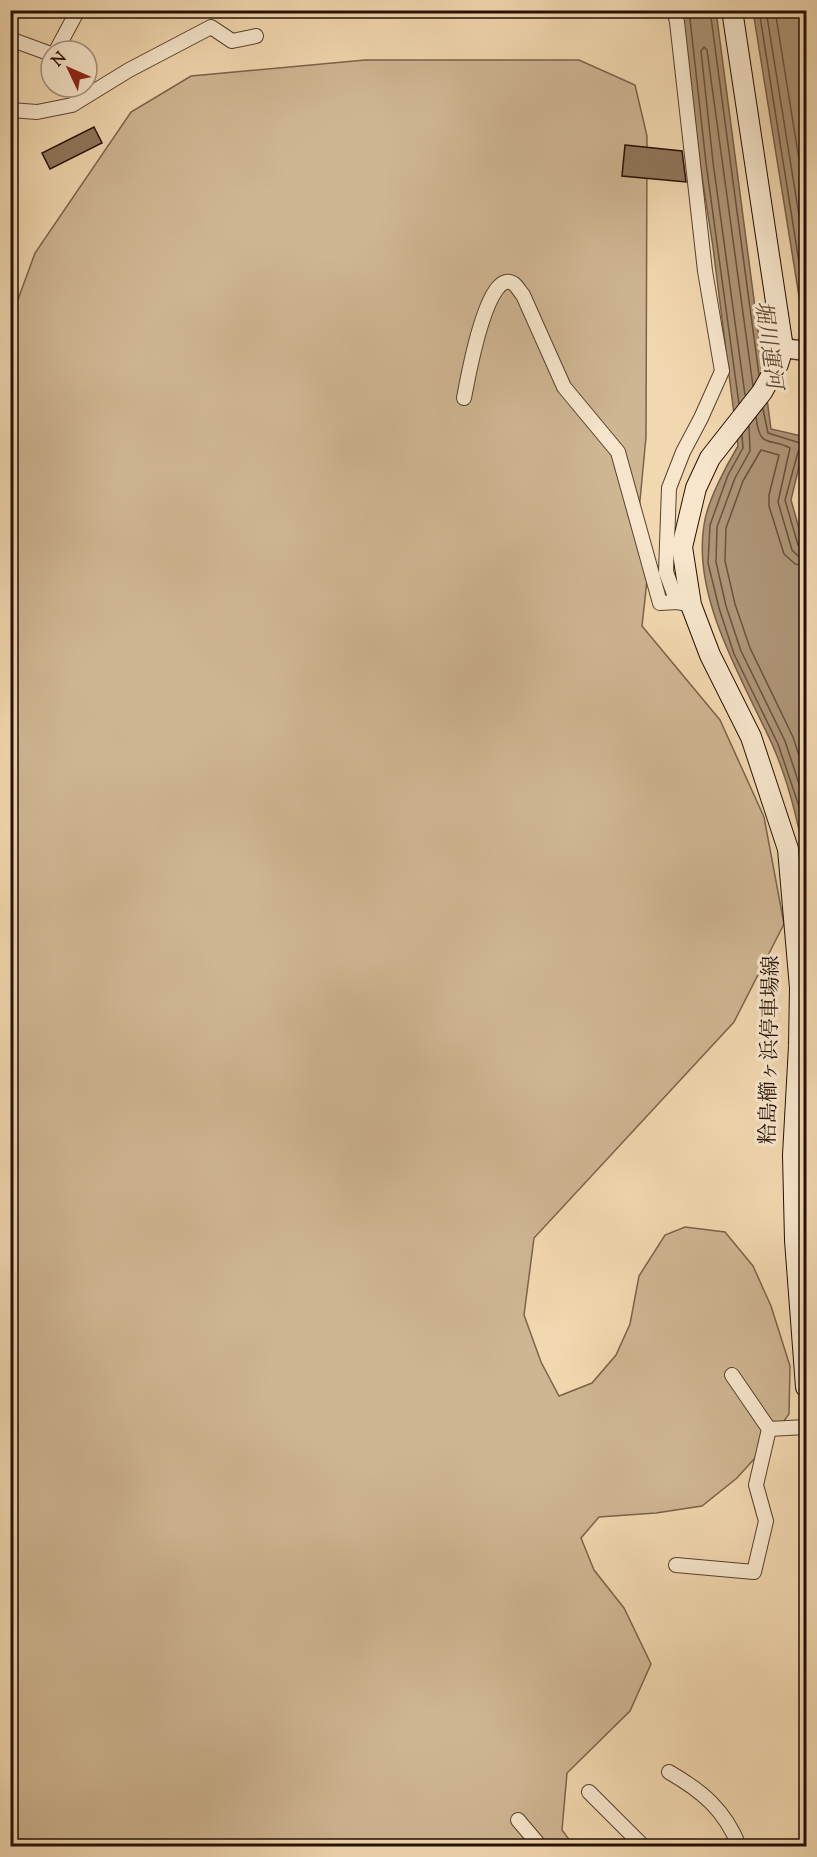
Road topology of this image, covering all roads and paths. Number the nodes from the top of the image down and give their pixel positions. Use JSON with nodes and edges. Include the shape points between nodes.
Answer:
{"nodes":[{"id":1,"x":78,"y":10,"type":"edge"},
{"id":2,"x":674,"y":10,"type":"edge"},
{"id":3,"x":732,"y":10,"type":"edge"},
{"id":4,"x":256,"y":36,"type":"dead end"},
{"id":5,"x":10,"y":39,"type":"edge"},
{"id":6,"x":62,"y":39,"type":"edge"},
{"id":7,"x":39,"y":50,"type":"edge"},
{"id":8,"x":10,"y":110,"type":"edge"},
{"id":9,"x":807,"y":351,"type":"edge"},
{"id":10,"x":781,"y":356,"type":"junction"},
{"id":11,"x":464,"y":398,"type":"dead end"},
{"id":12,"x":684,"y":603,"type":"junction"},
{"id":13,"x":732,"y":1375,"type":"dead end"},
{"id":14,"x":807,"y":1387,"type":"edge"},
{"id":15,"x":807,"y":1427,"type":"edge"},
{"id":16,"x":769,"y":1429,"type":"junction"},
{"id":17,"x":676,"y":1564,"type":"dead end"},
{"id":18,"x":669,"y":1772,"type":"dead end"},
{"id":19,"x":589,"y":1792,"type":"dead end"},
{"id":20,"x":518,"y":1820,"type":"dead end"},
{"id":21,"x":540,"y":1846,"type":"edge"},
{"id":22,"x":643,"y":1846,"type":"edge"},
{"id":23,"x":739,"y":1846,"type":"edge"}],
"edges":[{"from":1,"to":6,"type":"street"},
{"from":2,"to":12,"type":"street","via":[[705,271],[722,371],[669,488],[666,572]]},
{"from":3,"to":10,"type":"main road"},
{"from":4,"to":8,"type":"street","via":[[232,41],[211,27],[72,105],[37,112]]},
{"from":5,"to":7,"type":"street"},
{"from":9,"to":10,"type":"street"},
{"from":10,"to":12,"type":"main road","name":"粭島櫛ヶ浜停車場線","via":[[762,392],[710,458],[696,488],[682,547]]},
{"from":11,"to":12,"type":"street","via":[[480,326],[493,294],[501,284],[514,284],[523,295],[564,387],[618,452],[660,603]]},
{"from":12,"to":14,"type":"main road","name":"粭島櫛ヶ浜停車場線","via":[[751,737],[788,849],[800,988],[793,1155],[795,1240]]},
{"from":13,"to":16,"type":"street"},
{"from":15,"to":16,"type":"street"},
{"from":16,"to":17,"type":"street","via":[[756,1485],[766,1521],[754,1572]]},
{"from":18,"to":23,"type":"street","via":[[709,1800],[731,1826]]},
{"from":19,"to":22,"type":"street"},
{"from":20,"to":21,"type":"street"}]}
